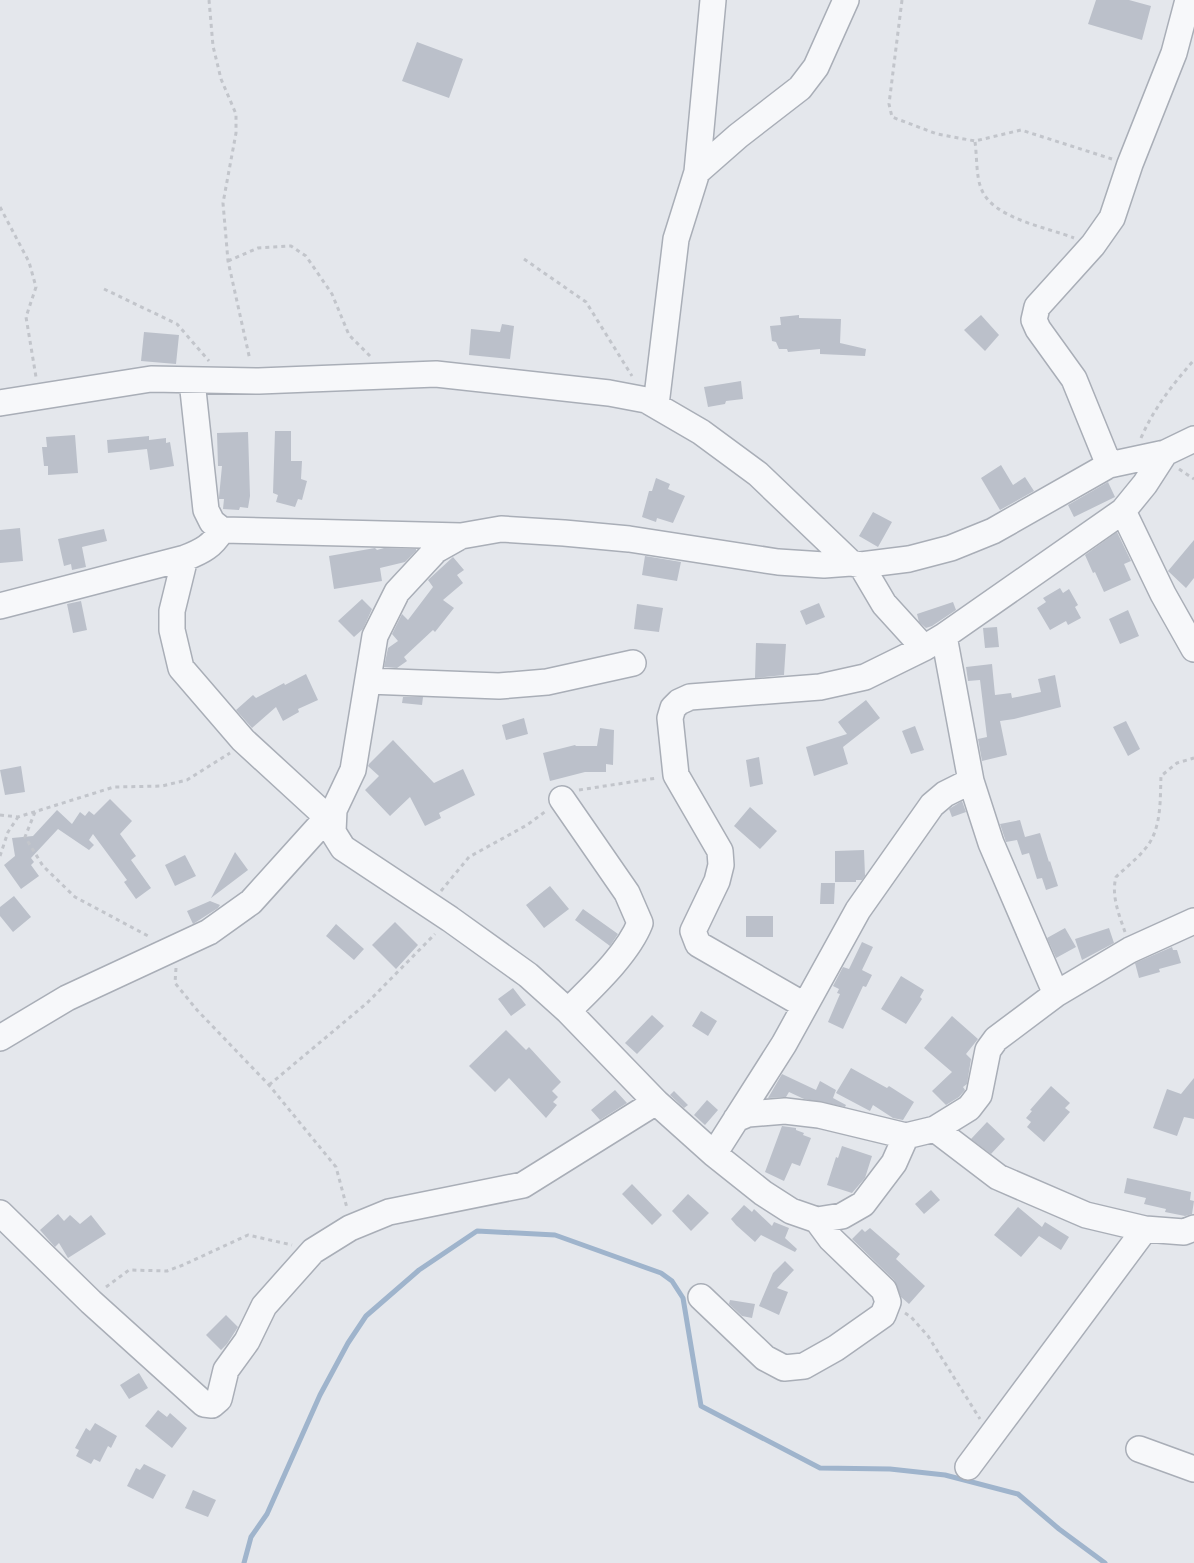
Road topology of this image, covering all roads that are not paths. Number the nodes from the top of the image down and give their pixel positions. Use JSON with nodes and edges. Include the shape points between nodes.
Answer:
{"nodes":[{"id":1,"x":713,"y":0,"type":"edge"},
{"id":2,"x":846,"y":0,"type":"edge"},
{"id":3,"x":1188,"y":0,"type":"edge"},
{"id":4,"x":697,"y":172,"type":"junction"},
{"id":5,"x":192,"y":381,"type":"junction"},
{"id":6,"x":0,"y":403,"type":"edge"},
{"id":7,"x":651,"y":403,"type":"junction"},
{"id":8,"x":1194,"y":440,"type":"edge"},
{"id":9,"x":1165,"y":453,"type":"junction"},
{"id":10,"x":1120,"y":463,"type":"junction"},
{"id":11,"x":1123,"y":511,"type":"junction"},
{"id":12,"x":222,"y":530,"type":"junction"},
{"id":13,"x":461,"y":536,"type":"junction"},
{"id":14,"x":185,"y":558,"type":"junction"},
{"id":15,"x":856,"y":564,"type":"junction"},
{"id":16,"x":0,"y":606,"type":"edge"},
{"id":17,"x":934,"y":642,"type":"junction"},
{"id":18,"x":1194,"y":649,"type":"edge"},
{"id":19,"x":633,"y":663,"type":"dead end"},
{"id":20,"x":368,"y":681,"type":"junction"},
{"id":21,"x":971,"y":781,"type":"junction"},
{"id":22,"x":562,"y":799,"type":"road end"},
{"id":23,"x":331,"y":814,"type":"junction"},
{"id":24,"x":1194,"y":922,"type":"edge"},
{"id":25,"x":1056,"y":994,"type":"junction"},
{"id":26,"x":804,"y":1005,"type":"junction"},
{"id":27,"x":568,"y":1011,"type":"junction"},
{"id":28,"x":0,"y":1038,"type":"edge"},
{"id":29,"x":656,"y":1102,"type":"junction"},
{"id":30,"x":736,"y":1118,"type":"junction"},
{"id":31,"x":935,"y":1129,"type":"junction"},
{"id":32,"x":906,"y":1136,"type":"junction"},
{"id":33,"x":714,"y":1154,"type":"junction"},
{"id":34,"x":0,"y":1213,"type":"edge"},
{"id":35,"x":817,"y":1220,"type":"junction"},
{"id":36,"x":1194,"y":1228,"type":"edge"},
{"id":37,"x":1145,"y":1229,"type":"junction"},
{"id":38,"x":701,"y":1297,"type":"dead end"},
{"id":39,"x":1139,"y":1449,"type":"dead end"},
{"id":40,"x":968,"y":1467,"type":"dead end"},
{"id":41,"x":1194,"y":1469,"type":"edge"}],
"edges":[{"from":1,"to":4,"type":"street"},
{"from":2,"to":4,"type":"street","via":[[816,67],[800,88]]},
{"from":3,"to":10,"type":"street","via":[[1174,53],[1112,218],[1094,245],[1037,307],[1034,320],[1074,379]]},
{"from":4,"to":7,"type":"street","via":[[676,239]]},
{"from":5,"to":6,"type":"street","via":[[151,379]]},
{"from":5,"to":7,"type":"street","via":[[259,382],[436,374],[609,393]]},
{"from":5,"to":12,"type":"street","via":[[206,510],[212,522]]},
{"from":7,"to":15,"type":"street","via":[[701,432],[758,474]]},
{"from":8,"to":9,"type":"street"},
{"from":9,"to":10,"type":"street"},
{"from":9,"to":11,"type":"street"},
{"from":10,"to":15,"type":"street","via":[[993,531],[951,548],[909,559]]},
{"from":11,"to":17,"type":"street"},
{"from":11,"to":18,"type":"street"},
{"from":12,"to":13,"type":"street"},
{"from":12,"to":14,"type":"street","via":[[205,550]]},
{"from":13,"to":15,"type":"street","via":[[501,529],[555,532],[629,539],[778,562]]},
{"from":13,"to":20,"type":"street","via":[[436,550],[397,592],[375,636]]},
{"from":14,"to":16,"type":"street"},
{"from":14,"to":23,"type":"street","via":[[172,612],[172,630],[181,668],[242,740]]},
{"from":15,"to":17,"type":"street","via":[[884,604]]},
{"from":17,"to":21,"type":"street"},
{"from":17,"to":26,"type":"street","via":[[865,677],[820,687],[690,698],[672,708],[670,718],[676,775],[720,851],[717,881],[693,931],[698,944]]},
{"from":19,"to":20,"type":"street","via":[[547,682],[499,686]]},
{"from":20,"to":23,"type":"street","via":[[354,770]]},
{"from":21,"to":25,"type":"street","via":[[991,843]]},
{"from":21,"to":26,"type":"street","via":[[945,794],[932,805],[858,910]]},
{"from":22,"to":27,"type":"street","via":[[628,893],[640,923],[635,935],[605,972]]},
{"from":23,"to":27,"type":"street","via":[[333,832],[343,848],[528,975]]},
{"from":23,"to":28,"type":"street","via":[[252,902],[209,932],[67,998]]},
{"from":24,"to":25,"type":"street","via":[[1130,950]]},
{"from":25,"to":31,"type":"street","via":[[996,1039],[988,1050],[974,1101],[969,1108]]},
{"from":26,"to":30,"type":"street","via":[[784,1044]]},
{"from":27,"to":29,"type":"street"},
{"from":29,"to":33,"type":"street"},
{"from":29,"to":34,"type":"street","via":[[523,1185],[389,1212],[350,1228],[313,1251],[264,1306],[247,1341],[226,1370],[219,1399],[212,1405],[204,1404],[91,1302]]},
{"from":30,"to":32,"type":"street","via":[[785,1111],[819,1115]]},
{"from":30,"to":33,"type":"street"},
{"from":31,"to":32,"type":"street"},
{"from":31,"to":37,"type":"street","via":[[998,1177],[1086,1215]]},
{"from":32,"to":35,"type":"street","via":[[894,1163],[863,1204],[842,1216]]},
{"from":33,"to":35,"type":"street","via":[[791,1211]]},
{"from":35,"to":38,"type":"street","via":[[831,1239],[884,1290],[888,1302],[883,1315],[836,1348],[804,1366],[784,1368],[765,1358]]},
{"from":36,"to":37,"type":"street","via":[[1184,1232]]},
{"from":37,"to":40,"type":"street"},
{"from":39,"to":41,"type":"street"}]}
